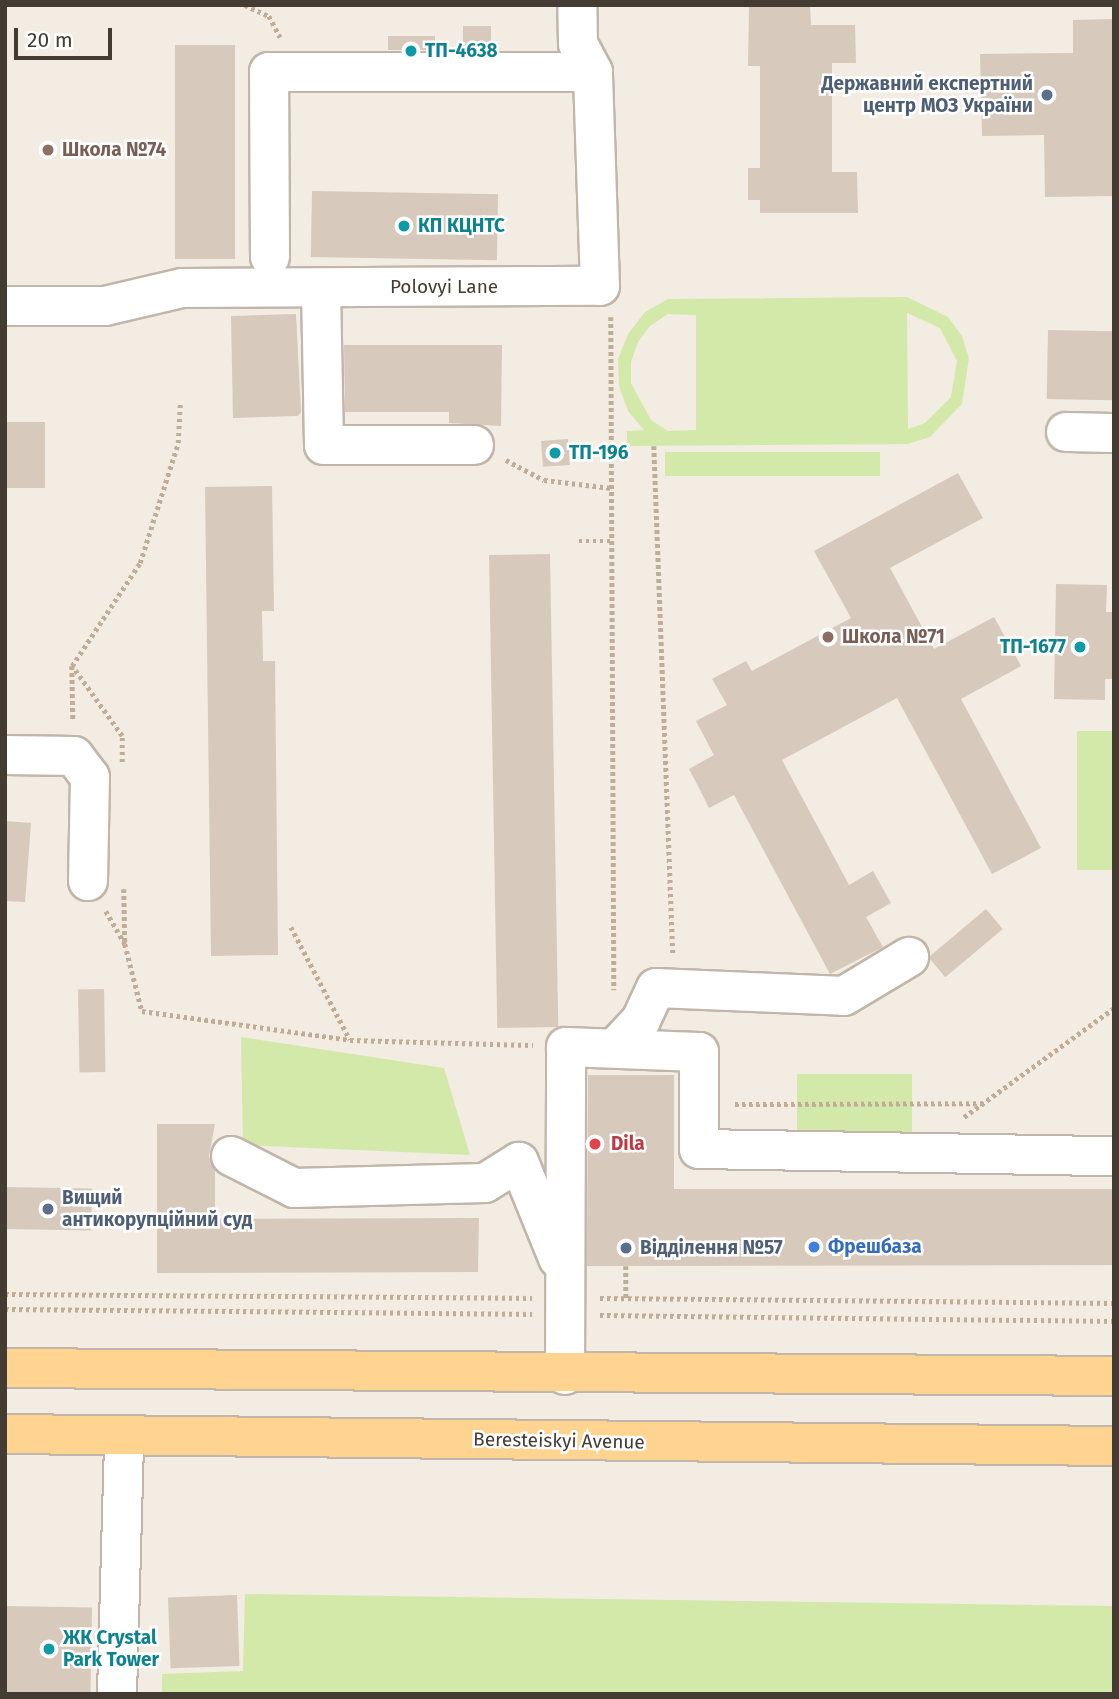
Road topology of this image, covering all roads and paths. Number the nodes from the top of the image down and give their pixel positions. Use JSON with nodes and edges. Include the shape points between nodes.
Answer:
{"nodes":[{"id":1,"x":577,"y":5,"type":"edge"},
{"id":2,"x":593,"y":72,"type":"junction"},
{"id":3,"x":270,"y":257,"type":"dead end"},
{"id":4,"x":321,"y":288,"type":"junction"},
{"id":5,"x":5,"y":306,"type":"edge"},
{"id":6,"x":612,"y":356,"type":"dead end"},
{"id":7,"x":180,"y":404,"type":"dead end"},
{"id":8,"x":1066,"y":432,"type":"dead end"},
{"id":9,"x":1114,"y":433,"type":"edge"},
{"id":10,"x":474,"y":444,"type":"joint"},
{"id":11,"x":653,"y":446,"type":"dead end"},
{"id":12,"x":612,"y":488,"type":"junction"},
{"id":13,"x":579,"y":541,"type":"dead end"},
{"id":14,"x":612,"y":541,"type":"junction"},
{"id":15,"x":72,"y":666,"type":"junction"},
{"id":16,"x":5,"y":755,"type":"edge"},
{"id":17,"x":74,"y":756,"type":"junction"},
{"id":18,"x":122,"y":764,"type":"dead end"},
{"id":19,"x":106,"y":878,"type":"junction"},
{"id":20,"x":291,"y":927,"type":"dead end"},
{"id":21,"x":125,"y":944,"type":"junction"},
{"id":22,"x":909,"y":957,"type":"dead end"},
{"id":23,"x":656,"y":988,"type":"junction"},
{"id":24,"x":614,"y":995,"type":"dead end"},
{"id":25,"x":1114,"y":1008,"type":"edge"},
{"id":26,"x":349,"y":1040,"type":"junction"},
{"id":27,"x":566,"y":1047,"type":"junction"},
{"id":28,"x":616,"y":1047,"type":"junction"},
{"id":29,"x":984,"y":1102,"type":"junction"},
{"id":30,"x":699,"y":1104,"type":"junction"},
{"id":31,"x":916,"y":1152,"type":"junction"},
{"id":32,"x":231,"y":1156,"type":"dead end"},
{"id":33,"x":1114,"y":1156,"type":"edge"},
{"id":34,"x":626,"y":1266,"type":"dead end"},
{"id":35,"x":566,"y":1276,"type":"junction"},
{"id":36,"x":626,"y":1298,"type":"dead end"},
{"id":37,"x":5,"y":1368,"type":"edge"},
{"id":38,"x":565,"y":1375,"type":"junction"},
{"id":39,"x":1114,"y":1376,"type":"edge"},
{"id":40,"x":5,"y":1434,"type":"edge"},
{"id":41,"x":124,"y":1436,"type":"junction"},
{"id":42,"x":1114,"y":1447,"type":"edge"},
{"id":43,"x":117,"y":1694,"type":"edge"}],
"edges":[{"from":1,"to":2,"type":"street","name":"Polovyi Lane","via":[[578,44]]},
{"from":2,"to":3,"type":"street","via":[[269,72]]},
{"from":2,"to":4,"type":"street","name":"Polovyi Lane","via":[[600,286]]},
{"from":4,"to":5,"type":"street","name":"Polovyi Lane","via":[[182,288],[105,306]]},
{"from":4,"to":10,"type":"street","via":[[324,445]]},
{"from":6,"to":12,"type":"path"},
{"from":7,"to":15,"type":"path","via":[[178,443],[140,564]]},
{"from":8,"to":9,"type":"street"},
{"from":10,"to":12,"type":"path","via":[[544,480]]},
{"from":11,"to":23,"type":"path","via":[[676,950]]},
{"from":12,"to":14,"type":"path"},
{"from":13,"to":14,"type":"path"},
{"from":14,"to":24,"type":"path"},
{"from":15,"to":17,"type":"path"},
{"from":15,"to":18,"type":"path","via":[[122,736]]},
{"from":16,"to":17,"type":"street"},
{"from":17,"to":19,"type":"street","via":[[90,777]]},
{"from":19,"to":21,"type":"path"},
{"from":19,"to":21,"type":"path"},
{"from":20,"to":26,"type":"path"},
{"from":21,"to":26,"type":"path","via":[[142,1011]]},
{"from":22,"to":23,"type":"street","via":[[844,996]]},
{"from":23,"to":28,"type":"street","via":[[640,1020]]},
{"from":25,"to":29,"type":"path"},
{"from":26,"to":27,"type":"path"},
{"from":27,"to":28,"type":"street"},
{"from":27,"to":35,"type":"street"},
{"from":28,"to":30,"type":"street","via":[[699,1052]]},
{"from":29,"to":30,"type":"path"},
{"from":29,"to":31,"type":"path"},
{"from":30,"to":31,"type":"street","via":[[699,1149]]},
{"from":31,"to":33,"type":"street"},
{"from":32,"to":35,"type":"street","via":[[294,1188],[485,1183],[519,1162]]},
{"from":34,"to":36,"type":"path"},
{"from":35,"to":38,"type":"street"},
{"from":37,"to":38,"type":"main road"},
{"from":38,"to":39,"type":"main road"},
{"from":40,"to":41,"type":"main road","name":"Beresteiskyi Avenue"},
{"from":41,"to":42,"type":"main road","name":"Beresteiskyi Avenue"},
{"from":41,"to":43,"type":"street"}]}
